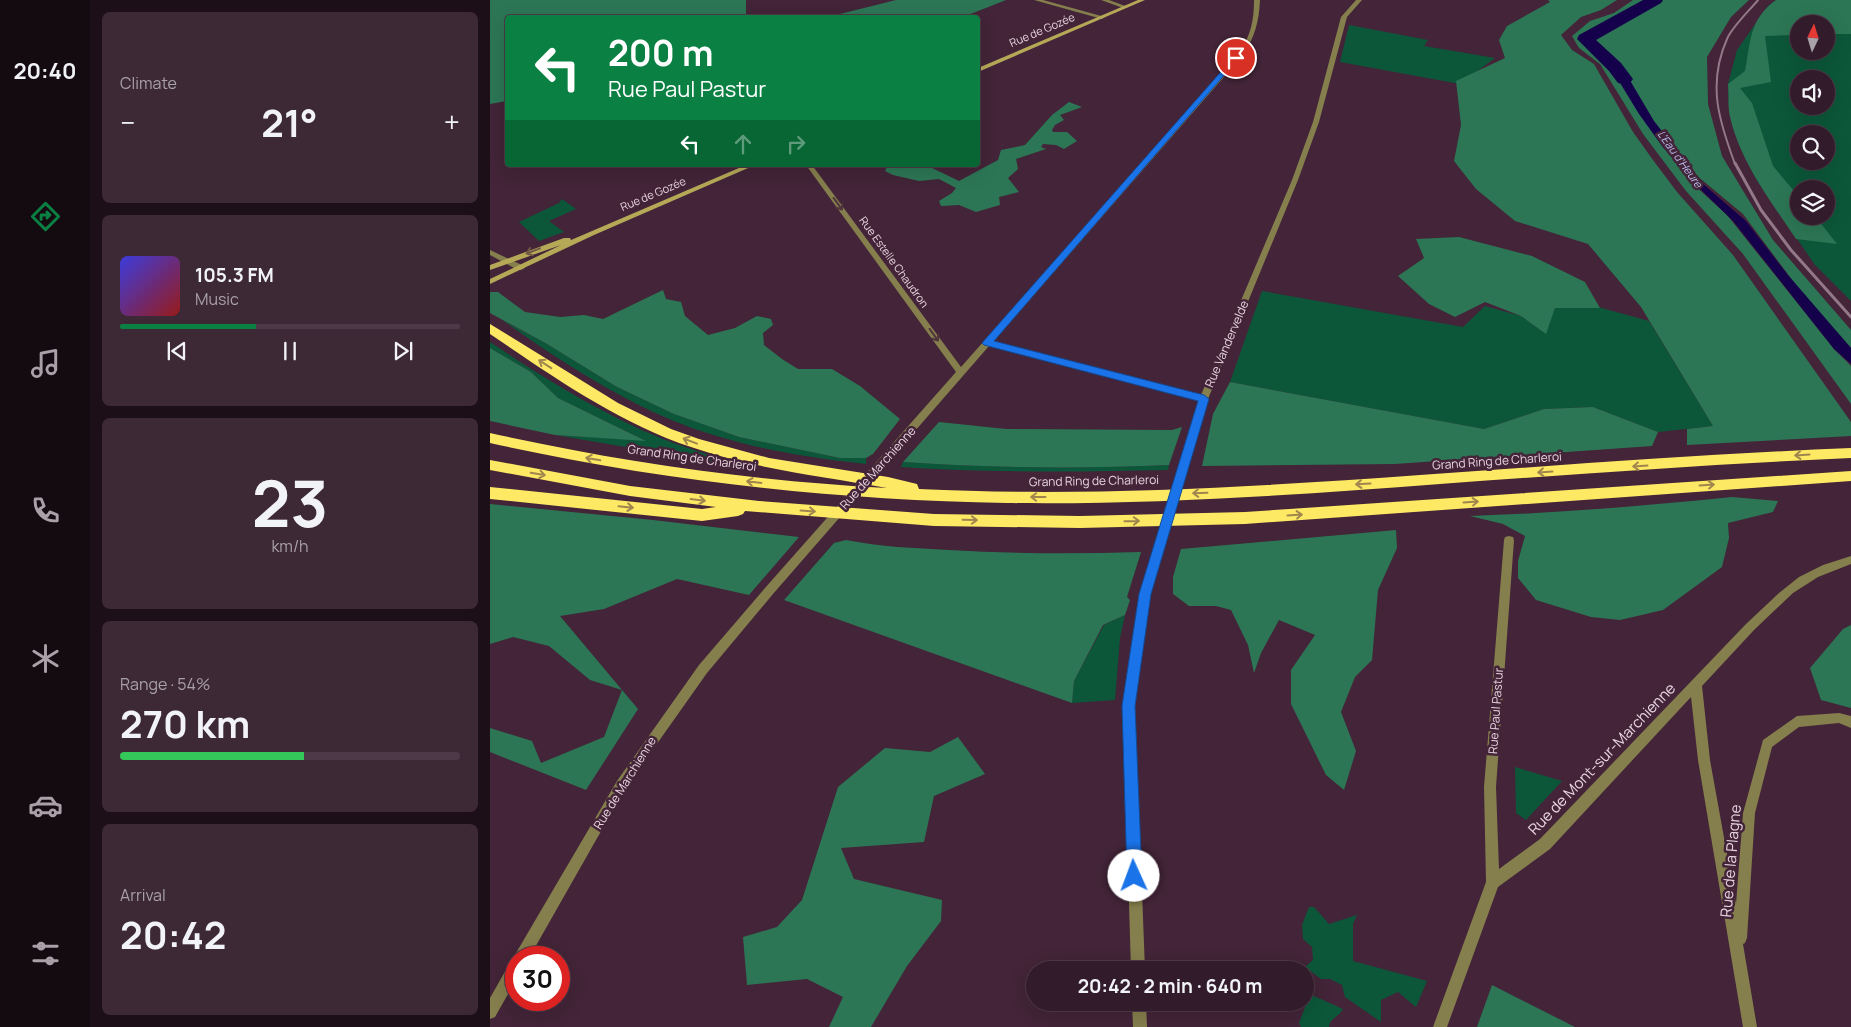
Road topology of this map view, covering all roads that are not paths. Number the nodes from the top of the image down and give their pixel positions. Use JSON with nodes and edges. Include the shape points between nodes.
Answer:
{"nodes":[{"id":1,"x":1037,"y":0,"type":"edge"},
{"id":2,"x":1104,"y":0,"type":"edge"},
{"id":3,"x":1142,"y":0,"type":"edge"},
{"id":4,"x":1257,"y":0,"type":"edge"},
{"id":5,"x":1359,"y":0,"type":"edge"},
{"id":6,"x":1125,"y":7,"type":"junction"},
{"id":7,"x":1102,"y":17,"type":"junction"},
{"id":8,"x":980,"y":69,"type":"edge"},
{"id":9,"x":747,"y":167,"type":"edge"},
{"id":10,"x":810,"y":167,"type":"edge"},
{"id":11,"x":591,"y":233,"type":"junction"},
{"id":12,"x":490,"y":252,"type":"edge"},
{"id":13,"x":509,"y":260,"type":"junction"},
{"id":14,"x":490,"y":268,"type":"edge"},
{"id":15,"x":521,"y":268,"type":"junction"},
{"id":16,"x":490,"y":282,"type":"edge"},
{"id":17,"x":490,"y":328,"type":"edge"},
{"id":18,"x":987,"y":343,"type":"junction"},
{"id":19,"x":961,"y":373,"type":"junction"},
{"id":20,"x":1204,"y":399,"type":"junction"},
{"id":21,"x":490,"y":438,"type":"edge"},
{"id":22,"x":1851,"y":453,"type":"edge"},
{"id":23,"x":490,"y":464,"type":"edge"},
{"id":24,"x":1851,"y":476,"type":"edge"},
{"id":25,"x":490,"y":494,"type":"edge"},
{"id":26,"x":942,"y":496,"type":"junction"},
{"id":27,"x":759,"y":507,"type":"junction"},
{"id":28,"x":1509,"y":540,"type":"dead end"},
{"id":29,"x":1851,"y":560,"type":"edge"},
{"id":30,"x":1696,"y":685,"type":"junction"},
{"id":31,"x":1851,"y":722,"type":"edge"},
{"id":32,"x":1493,"y":882,"type":"junction"},
{"id":33,"x":528,"y":946,"type":"edge"},
{"id":34,"x":1739,"y":954,"type":"junction"},
{"id":35,"x":1138,"y":961,"type":"edge"},
{"id":36,"x":505,"y":985,"type":"edge"},
{"id":37,"x":1139,"y":1011,"type":"edge"},
{"id":38,"x":490,"y":1012,"type":"edge"},
{"id":39,"x":1140,"y":1027,"type":"edge"},
{"id":40,"x":1440,"y":1027,"type":"edge"},
{"id":41,"x":1750,"y":1027,"type":"edge"}],
"edges":[{"from":1,"to":7,"type":"street"},
{"from":2,"to":6,"type":"street"},
{"from":3,"to":6,"type":"main road","name":"Rue de Gozée"},
{"from":4,"to":18,"type":"street","name":"Rue de Marchienne","via":[[1256,26],[1246,46]]},
{"from":5,"to":20,"type":"street","name":"Rue Vandervelde","via":[[1344,17],[1316,122],[1295,180]]},
{"from":6,"to":7,"type":"main road","name":"Rue de Gozée"},
{"from":7,"to":8,"type":"main road","name":"Rue de Gozée"},
{"from":9,"to":11,"type":"main road","name":"Rue de Gozée"},
{"from":10,"to":19,"type":"street","name":"Rue Estelle Chaudron","one_way":true},
{"from":11,"to":13,"type":"main road","name":"Rue de Gozée","one_way":true},
{"from":11,"to":15,"type":"main road","name":"Rue de Gozée"},
{"from":12,"to":13,"type":"street"},
{"from":13,"to":14,"type":"main road","name":"Rue de Gozée"},
{"from":13,"to":15,"type":"street"},
{"from":15,"to":16,"type":"main road","name":"Rue de Gozée"},
{"from":26,"to":17,"type":"highway","one_way":true,"via":[[893,482],[815,472],[694,443],[630,416],[585,391]]},
{"from":18,"to":19,"type":"street","name":"Rue de Marchienne"},
{"from":18,"to":20,"type":"street"},
{"from":19,"to":33,"type":"street","name":"Rue de Marchienne","via":[[768,591],[703,670],[632,770]]},
{"from":20,"to":35,"type":"street","name":"Rue Vandervelde","via":[[1145,594],[1129,706]]},
{"from":26,"to":21,"type":"highway","name":"Grand Ring de Charleroi","one_way":true,"via":[[778,484],[657,470]]},
{"from":22,"to":26,"type":"highway","name":"Grand Ring de Charleroi","one_way":true,"via":[[1243,492],[1083,497]]},
{"from":23,"to":27,"type":"highway","one_way":true,"via":[[630,491]]},
{"from":27,"to":24,"type":"highway","one_way":true,"via":[[934,520],[1080,522],[1245,518]]},
{"from":25,"to":27,"type":"highway","one_way":true,"via":[[702,515]]},
{"from":28,"to":32,"type":"street","name":"Rue Paul Pastur","via":[[1490,787]]},
{"from":29,"to":30,"type":"street","name":"Rue de Mont-sur-Marchienne","via":[[1803,581],[1750,628]]},
{"from":30,"to":32,"type":"street","name":"Rue de Mont-sur-Marchienne","via":[[1545,844]]},
{"from":30,"to":34,"type":"street","name":"Rue de la Plagne","via":[[1704,760]]},
{"from":31,"to":34,"type":"street","name":"Rue de la Plagne","via":[[1839,718],[1797,722],[1767,744],[1749,813]]},
{"from":32,"to":40,"type":"street"},
{"from":34,"to":41,"type":"street","name":"Rue de la Plagne"},
{"from":36,"to":38,"type":"street"},
{"from":37,"to":39,"type":"street"}]}
